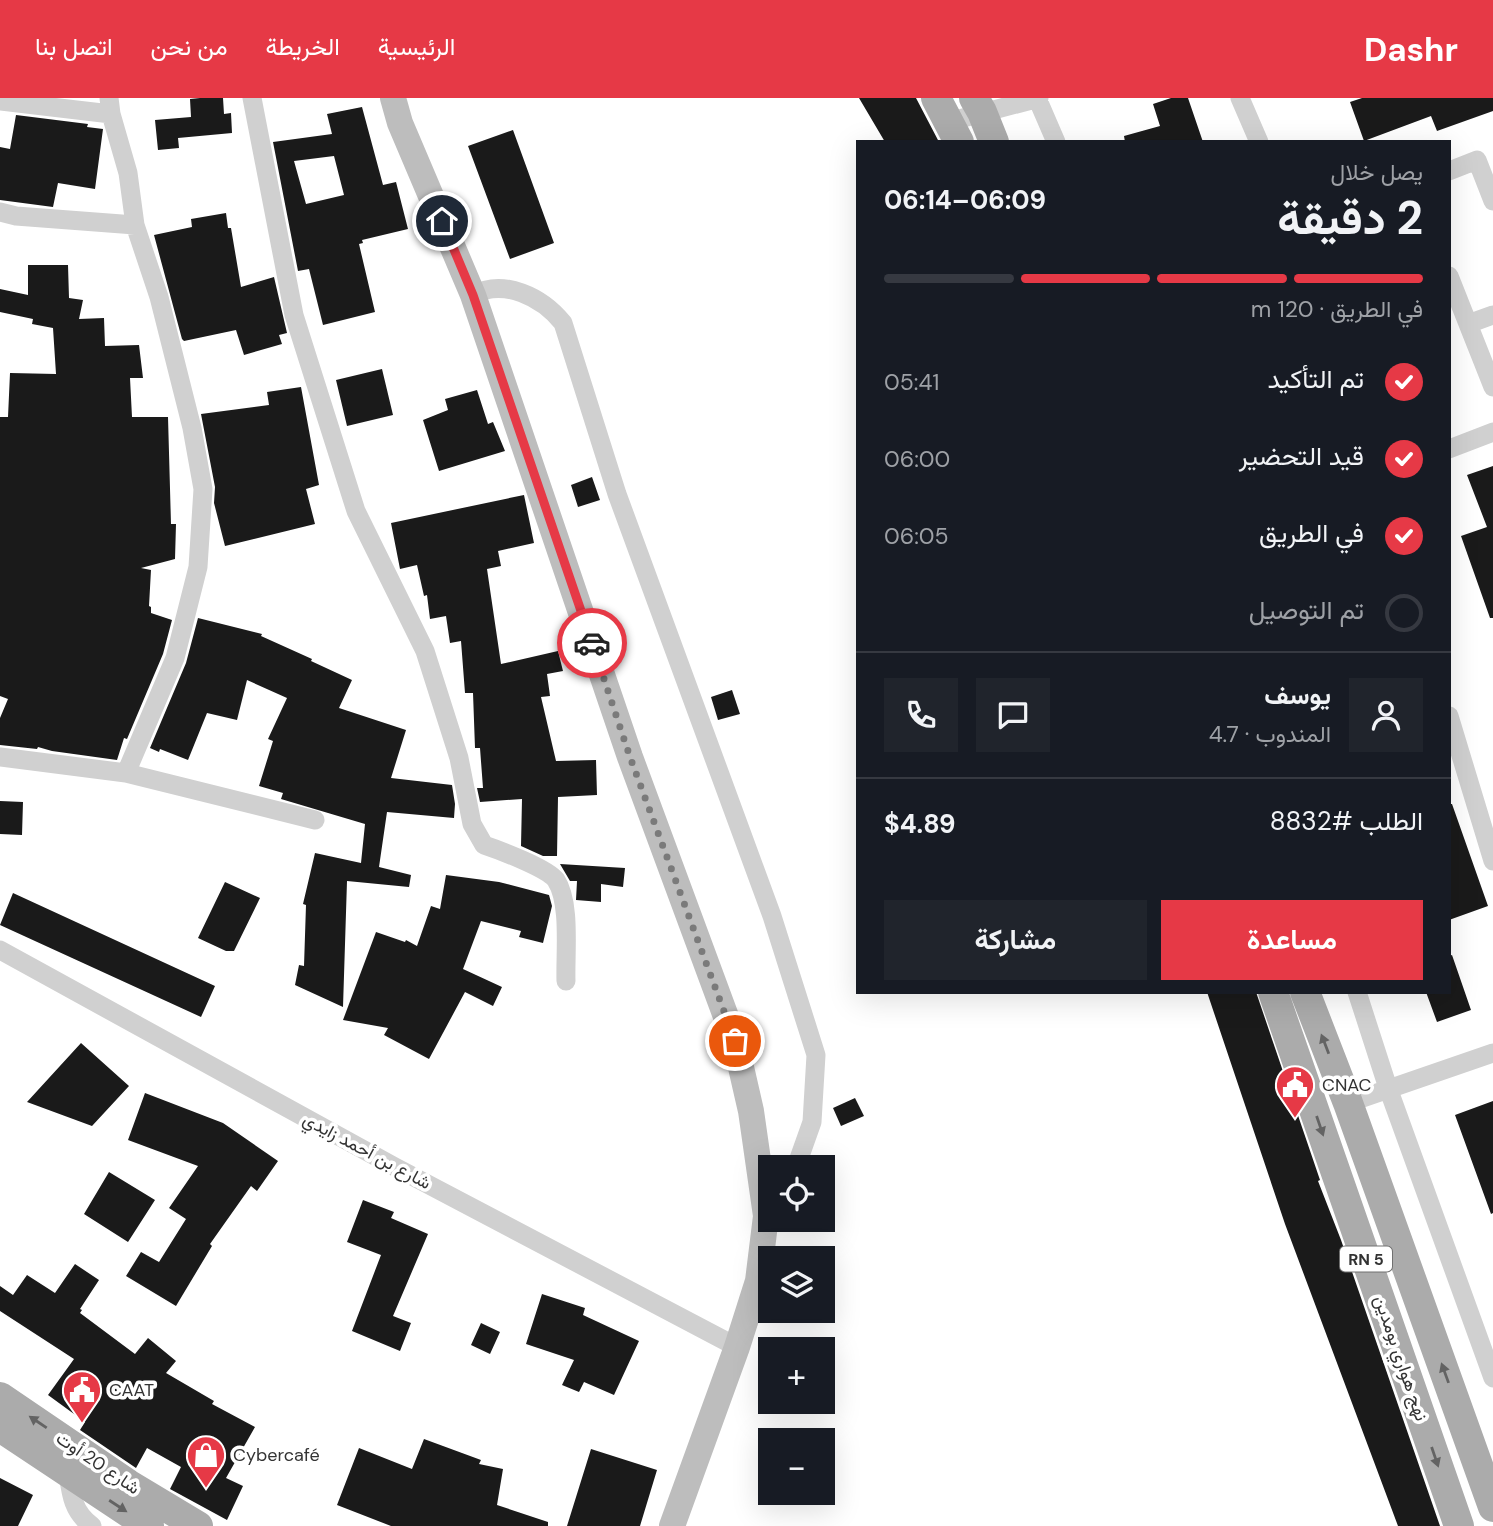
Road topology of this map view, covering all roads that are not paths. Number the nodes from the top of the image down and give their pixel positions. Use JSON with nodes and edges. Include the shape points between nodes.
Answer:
{"nodes":[{"id":1,"x":252,"y":98,"type":"edge"},
{"id":2,"x":393,"y":98,"type":"edge"},
{"id":3,"x":1038,"y":98,"type":"edge"},
{"id":4,"x":1240,"y":98,"type":"edge"},
{"id":5,"x":0,"y":101,"type":"edge"},
{"id":6,"x":978,"y":105,"type":"edge"},
{"id":7,"x":110,"y":106,"type":"edge"},
{"id":8,"x":948,"y":121,"type":"edge"},
{"id":9,"x":993,"y":140,"type":"edge"},
{"id":10,"x":1055,"y":140,"type":"edge"},
{"id":11,"x":1258,"y":140,"type":"edge"},
{"id":12,"x":1451,"y":170,"type":"edge"},
{"id":13,"x":1493,"y":201,"type":"edge"},
{"id":14,"x":0,"y":212,"type":"edge"},
{"id":15,"x":135,"y":225,"type":"junction"},
{"id":16,"x":1451,"y":281,"type":"edge"},
{"id":17,"x":473,"y":295,"type":"junction"},
{"id":18,"x":1493,"y":315,"type":"edge"},
{"id":19,"x":1468,"y":324,"type":"junction"},
{"id":20,"x":1493,"y":387,"type":"edge"},
{"id":21,"x":1493,"y":432,"type":"edge"},
{"id":22,"x":1451,"y":448,"type":"edge"},
{"id":23,"x":1451,"y":723,"type":"edge"},
{"id":24,"x":0,"y":757,"type":"edge"},
{"id":25,"x":126,"y":773,"type":"junction"},
{"id":26,"x":315,"y":820,"type":"dead end"},
{"id":27,"x":1493,"y":861,"type":"edge"},
{"id":28,"x":0,"y":950,"type":"edge"},
{"id":29,"x":566,"y":981,"type":"dead end"},
{"id":30,"x":1274,"y":994,"type":"edge"},
{"id":31,"x":1306,"y":994,"type":"edge"},
{"id":32,"x":1358,"y":994,"type":"edge"},
{"id":33,"x":1493,"y":1053,"type":"edge"},
{"id":34,"x":1388,"y":1088,"type":"junction"},
{"id":35,"x":1348,"y":1103,"type":"junction"},
{"id":36,"x":758,"y":1155,"type":"edge"},
{"id":37,"x":800,"y":1155,"type":"edge"},
{"id":38,"x":765,"y":1232,"type":"edge"},
{"id":39,"x":737,"y":1347,"type":"junction"},
{"id":40,"x":1493,"y":1378,"type":"edge"},
{"id":41,"x":0,"y":1397,"type":"edge"},
{"id":42,"x":0,"y":1427,"type":"edge"},
{"id":43,"x":68,"y":1473,"type":"junction"},
{"id":44,"x":1486,"y":1478,"type":"edge"},
{"id":45,"x":1493,"y":1507,"type":"edge"},
{"id":46,"x":92,"y":1526,"type":"edge"},
{"id":47,"x":149,"y":1526,"type":"edge"},
{"id":48,"x":198,"y":1526,"type":"edge"},
{"id":49,"x":672,"y":1526,"type":"edge"},
{"id":50,"x":1459,"y":1526,"type":"edge"}],
"edges":[{"from":1,"to":29,"type":"street","via":[[294,315],[356,511],[425,651],[459,758],[472,824],[484,845],[554,877],[564,898]]},
{"from":2,"to":17,"type":"street"},
{"from":3,"to":6,"type":"street"},
{"from":3,"to":10,"type":"street"},
{"from":4,"to":11,"type":"street"},
{"from":5,"to":7,"type":"street"},
{"from":6,"to":8,"type":"street"},
{"from":6,"to":9,"type":"main road"},
{"from":7,"to":15,"type":"street","via":[[128,173]]},
{"from":12,"to":13,"type":"street","via":[[1477,160]]},
{"from":14,"to":15,"type":"street"},
{"from":15,"to":25,"type":"street","via":[[159,297],[203,489],[198,566],[175,658]]},
{"from":16,"to":19,"type":"street"},
{"from":17,"to":36,"type":"street","via":[[630,757],[735,1041]]},
{"from":17,"to":37,"type":"street","via":[[499,286],[519,292],[548,308],[563,323],[617,494],[772,916],[816,1055],[812,1122]]},
{"from":18,"to":19,"type":"street"},
{"from":19,"to":20,"type":"street"},
{"from":21,"to":22,"type":"street"},
{"from":23,"to":27,"type":"street"},
{"from":24,"to":25,"type":"street"},
{"from":25,"to":26,"type":"street"},
{"from":28,"to":39,"type":"street","name":"شارع بن أحمد زايدي"},
{"from":30,"to":50,"type":"main road","name":"نهج هواري بومدين","number":"RN 5","one_way":true},
{"from":35,"to":31,"type":"main road","name":"نهج هواري بومدين","number":"RN 5","one_way":true},
{"from":32,"to":34,"type":"street"},
{"from":33,"to":34,"type":"street"},
{"from":34,"to":35,"type":"street"},
{"from":34,"to":40,"type":"street"},
{"from":44,"to":35,"type":"main road","name":"نهج هواري بومدين","number":"RN 5","one_way":true},
{"from":38,"to":39,"type":"street","via":[[758,1281]]},
{"from":39,"to":49,"type":"street"},
{"from":48,"to":41,"type":"main road","name":"شارع 20 أوت","one_way":true},
{"from":42,"to":43,"type":"main road","name":"شارع 20 أوت"},
{"from":43,"to":46,"type":"street","via":[[74,1506]]},
{"from":43,"to":47,"type":"main road","name":"شارع 20 أوت","one_way":true},
{"from":44,"to":45,"type":"main road","name":"نهج هواري بومدين","number":"RN 5"}]}
